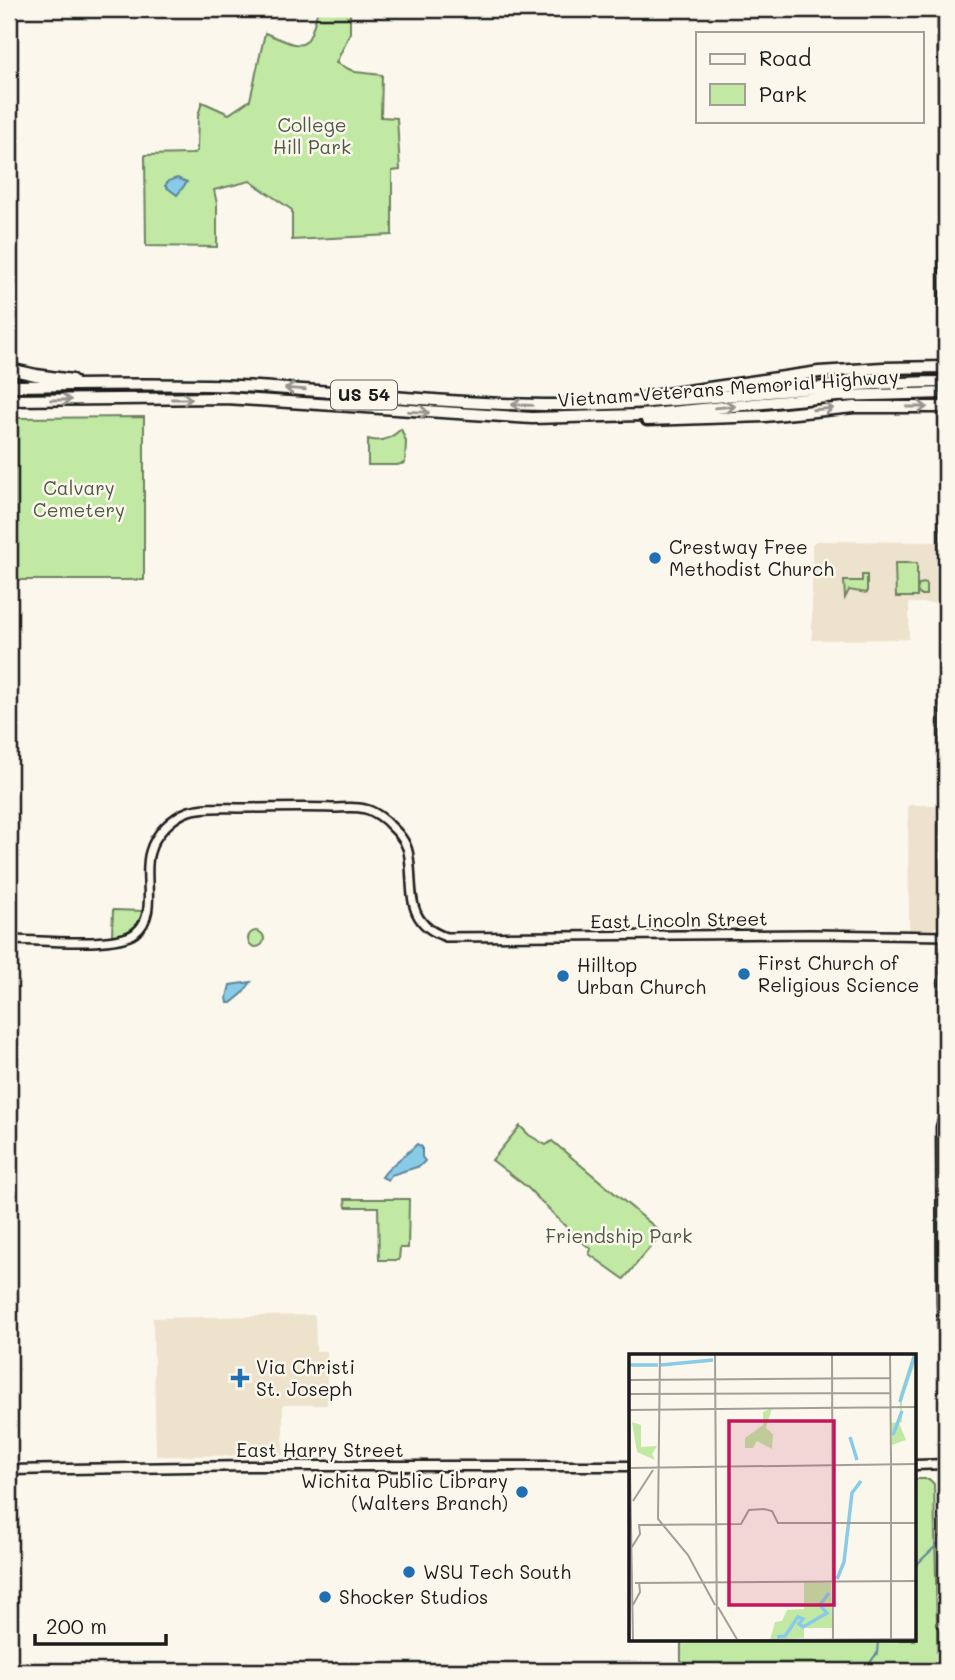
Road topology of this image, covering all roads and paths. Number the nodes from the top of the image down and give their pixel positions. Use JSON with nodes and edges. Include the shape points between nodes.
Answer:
{"nodes":[{"id":1,"x":943,"y":9,"type":"edge"},
{"id":2,"x":9,"y":369,"type":"edge"},
{"id":3,"x":945,"y":372,"type":"edge"},
{"id":4,"x":114,"y":384,"type":"junction"},
{"id":5,"x":9,"y":386,"type":"edge"},
{"id":6,"x":9,"y":400,"type":"edge"},
{"id":7,"x":946,"y":401,"type":"edge"},
{"id":8,"x":615,"y":404,"type":"junction"},
{"id":9,"x":946,"y":936,"type":"edge"},
{"id":10,"x":9,"y":940,"type":"edge"},
{"id":11,"x":945,"y":1116,"type":"edge"},
{"id":12,"x":946,"y":1339,"type":"edge"},
{"id":13,"x":946,"y":1464,"type":"edge"},
{"id":14,"x":916,"y":1465,"type":"edge"},
{"id":15,"x":629,"y":1466,"type":"edge"},
{"id":16,"x":9,"y":1470,"type":"edge"},
{"id":17,"x":946,"y":1522,"type":"edge"},
{"id":18,"x":946,"y":1536,"type":"edge"}],
"edges":[{"from":1,"to":3,"type":"main road"},
{"from":2,"to":4,"type":"highway"},
{"from":3,"to":7,"type":"main road","bridge":true},
{"from":3,"to":8,"type":"highway","name":"Vietnam Veterans Memorial Highway","number":"US 54"},
{"from":3,"to":8,"type":"highway","via":[[866,368],[801,374]]},
{"from":4,"to":5,"type":"highway","name":"Vietnam Veterans Memorial Highway","number":"US 54"},
{"from":8,"to":4,"type":"highway","name":"Vietnam Veterans Memorial Highway","number":"US 54","one_way":true,"via":[[506,404],[235,386]]},
{"from":6,"to":7,"type":"highway","name":"Vietnam Veterans Memorial Highway","number":"US 54","one_way":true,"via":[[226,398],[493,417],[647,420]]},
{"from":7,"to":9,"type":"main road"},
{"from":9,"to":10,"type":"street","name":"East Lincoln Street","via":[[465,938],[439,934],[419,918],[412,903],[409,855],[401,836],[385,819],[365,809],[213,808],[191,811],[166,826],[149,853],[148,908],[143,924],[127,938]]},
{"from":9,"to":11,"type":"main road"},
{"from":11,"to":12,"type":"main road","via":[[941,1127]]},
{"from":13,"to":14,"type":"main road"},
{"from":15,"to":16,"type":"main road","name":"East Harry Street"},
{"from":17,"to":18,"type":"main road"}]}
